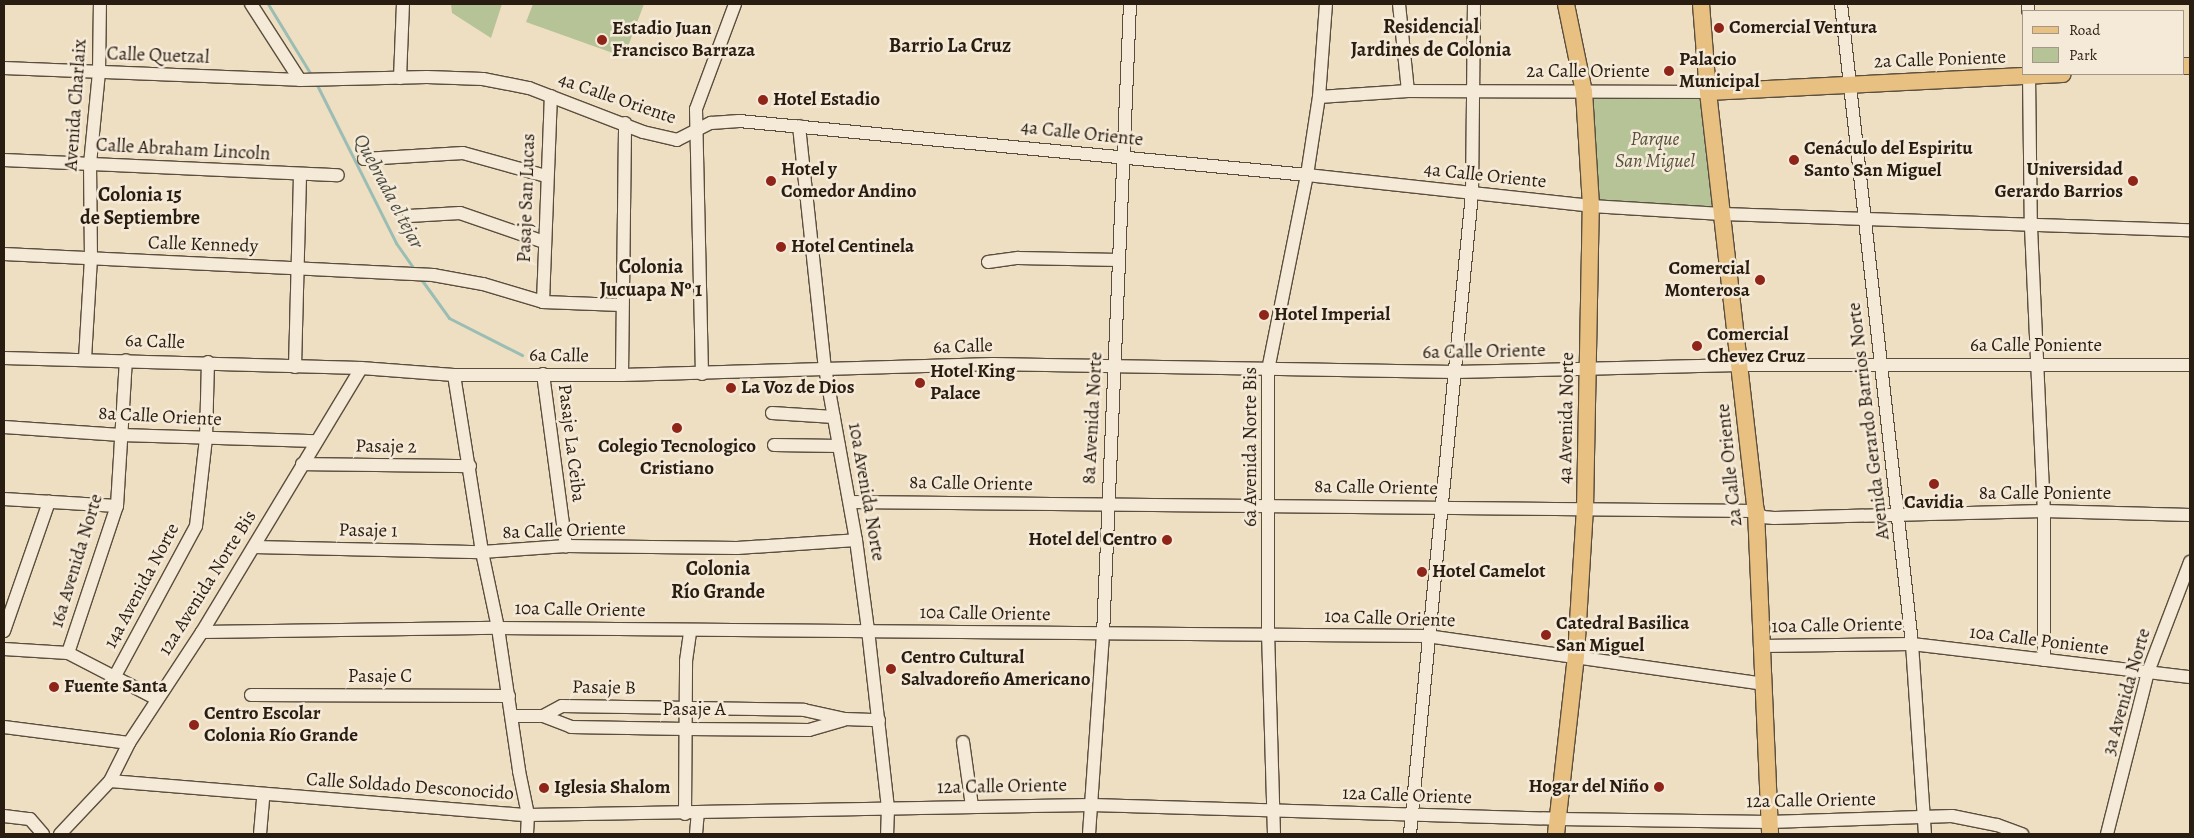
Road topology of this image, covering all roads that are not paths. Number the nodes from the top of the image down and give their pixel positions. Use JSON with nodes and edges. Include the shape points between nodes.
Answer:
{"nodes":[{"id":1,"x":100,"y":4,"type":"edge"},
{"id":2,"x":251,"y":4,"type":"edge"},
{"id":3,"x":403,"y":4,"type":"edge"},
{"id":4,"x":734,"y":4,"type":"edge"},
{"id":5,"x":1130,"y":4,"type":"edge"},
{"id":6,"x":1326,"y":4,"type":"edge"},
{"id":7,"x":1399,"y":4,"type":"edge"},
{"id":8,"x":1474,"y":4,"type":"edge"},
{"id":9,"x":1566,"y":4,"type":"edge"},
{"id":10,"x":1701,"y":4,"type":"edge"},
{"id":11,"x":1841,"y":4,"type":"edge"},
{"id":12,"x":4,"y":68,"type":"edge"},
{"id":13,"x":99,"y":72,"type":"junction"},
{"id":14,"x":2029,"y":75,"type":"edge"},
{"id":15,"x":400,"y":78,"type":"junction"},
{"id":16,"x":310,"y":80,"type":"junction"},
{"id":17,"x":1849,"y":84,"type":"junction"},
{"id":18,"x":1408,"y":91,"type":"junction"},
{"id":19,"x":1475,"y":91,"type":"junction"},
{"id":20,"x":1584,"y":92,"type":"junction"},
{"id":21,"x":1708,"y":92,"type":"junction"},
{"id":22,"x":551,"y":96,"type":"junction"},
{"id":23,"x":1319,"y":97,"type":"junction"},
{"id":24,"x":625,"y":124,"type":"junction"},
{"id":25,"x":799,"y":126,"type":"junction"},
{"id":26,"x":698,"y":130,"type":"junction"},
{"id":27,"x":1123,"y":158,"type":"junction"},
{"id":28,"x":364,"y":159,"type":"dead end"},
{"id":29,"x":4,"y":160,"type":"edge"},
{"id":30,"x":90,"y":164,"type":"junction"},
{"id":31,"x":300,"y":174,"type":"junction"},
{"id":32,"x":338,"y":175,"type":"dead end"},
{"id":33,"x":1307,"y":175,"type":"junction"},
{"id":34,"x":546,"y":176,"type":"junction"},
{"id":35,"x":1472,"y":194,"type":"junction"},
{"id":36,"x":1591,"y":206,"type":"junction"},
{"id":37,"x":1722,"y":214,"type":"junction"},
{"id":38,"x":409,"y":216,"type":"dead end"},
{"id":39,"x":1864,"y":220,"type":"junction"},
{"id":40,"x":2031,"y":227,"type":"junction"},
{"id":41,"x":2190,"y":230,"type":"edge"},
{"id":42,"x":544,"y":242,"type":"junction"},
{"id":43,"x":4,"y":254,"type":"edge"},
{"id":44,"x":91,"y":259,"type":"junction"},
{"id":45,"x":1119,"y":260,"type":"junction"},
{"id":46,"x":988,"y":262,"type":"dead end"},
{"id":47,"x":296,"y":268,"type":"junction"},
{"id":48,"x":543,"y":302,"type":"junction"},
{"id":49,"x":621,"y":305,"type":"junction"},
{"id":50,"x":4,"y":358,"type":"edge"},
{"id":51,"x":85,"y":359,"type":"junction"},
{"id":52,"x":126,"y":360,"type":"junction"},
{"id":53,"x":208,"y":362,"type":"junction"},
{"id":54,"x":2039,"y":364,"type":"junction"},
{"id":55,"x":1739,"y":365,"type":"junction"},
{"id":56,"x":2190,"y":365,"type":"edge"},
{"id":57,"x":1883,"y":366,"type":"junction"},
{"id":58,"x":295,"y":367,"type":"junction"},
{"id":59,"x":1114,"y":367,"type":"junction"},
{"id":60,"x":361,"y":368,"type":"junction"},
{"id":61,"x":825,"y":368,"type":"junction"},
{"id":62,"x":1268,"y":370,"type":"junction"},
{"id":63,"x":1587,"y":370,"type":"junction"},
{"id":64,"x":1455,"y":372,"type":"junction"},
{"id":65,"x":543,"y":374,"type":"junction"},
{"id":66,"x":702,"y":374,"type":"junction"},
{"id":67,"x":454,"y":375,"type":"junction"},
{"id":68,"x":622,"y":375,"type":"junction"},
{"id":69,"x":772,"y":413,"type":"dead end"},
{"id":70,"x":834,"y":417,"type":"junction"},
{"id":71,"x":4,"y":427,"type":"edge"},
{"id":72,"x":121,"y":435,"type":"junction"},
{"id":73,"x":206,"y":438,"type":"junction"},
{"id":74,"x":316,"y":441,"type":"junction"},
{"id":75,"x":774,"y":446,"type":"dead end"},
{"id":76,"x":840,"y":446,"type":"junction"},
{"id":77,"x":302,"y":464,"type":"junction"},
{"id":78,"x":470,"y":466,"type":"junction"},
{"id":79,"x":4,"y":499,"type":"edge"},
{"id":80,"x":49,"y":502,"type":"junction"},
{"id":81,"x":850,"y":502,"type":"junction"},
{"id":82,"x":1108,"y":504,"type":"junction"},
{"id":83,"x":117,"y":506,"type":"junction"},
{"id":84,"x":1269,"y":506,"type":"junction"},
{"id":85,"x":1442,"y":508,"type":"junction"},
{"id":86,"x":1585,"y":509,"type":"junction"},
{"id":87,"x":1756,"y":511,"type":"junction"},
{"id":88,"x":2044,"y":511,"type":"junction"},
{"id":89,"x":1899,"y":513,"type":"junction"},
{"id":90,"x":2190,"y":515,"type":"edge"},
{"id":91,"x":856,"y":540,"type":"junction"},
{"id":92,"x":566,"y":546,"type":"junction"},
{"id":93,"x":254,"y":548,"type":"junction"},
{"id":94,"x":482,"y":552,"type":"junction"},
{"id":95,"x":2190,"y":562,"type":"edge"},
{"id":96,"x":498,"y":628,"type":"junction"},
{"id":97,"x":868,"y":630,"type":"junction"},
{"id":98,"x":4,"y":631,"type":"edge"},
{"id":99,"x":690,"y":631,"type":"junction"},
{"id":100,"x":202,"y":632,"type":"junction"},
{"id":101,"x":1268,"y":634,"type":"junction"},
{"id":102,"x":1102,"y":635,"type":"junction"},
{"id":103,"x":1428,"y":636,"type":"junction"},
{"id":104,"x":1912,"y":644,"type":"junction"},
{"id":105,"x":1762,"y":646,"type":"junction"},
{"id":106,"x":4,"y":649,"type":"edge"},
{"id":107,"x":68,"y":653,"type":"junction"},
{"id":108,"x":1576,"y":655,"type":"junction"},
{"id":109,"x":2044,"y":660,"type":"junction"},
{"id":110,"x":2148,"y":672,"type":"junction"},
{"id":111,"x":115,"y":676,"type":"junction"},
{"id":112,"x":2190,"y":677,"type":"edge"},
{"id":113,"x":1765,"y":684,"type":"junction"},
{"id":114,"x":251,"y":695,"type":"dead end"},
{"id":115,"x":509,"y":696,"type":"junction"},
{"id":116,"x":158,"y":699,"type":"junction"},
{"id":117,"x":686,"y":708,"type":"junction"},
{"id":118,"x":512,"y":716,"type":"junction"},
{"id":119,"x":543,"y":716,"type":"junction"},
{"id":120,"x":845,"y":719,"type":"junction"},
{"id":121,"x":879,"y":720,"type":"junction"},
{"id":122,"x":4,"y":726,"type":"edge"},
{"id":123,"x":686,"y":729,"type":"junction"},
{"id":124,"x":963,"y":742,"type":"dead end"},
{"id":125,"x":129,"y":743,"type":"junction"},
{"id":126,"x":110,"y":781,"type":"junction"},
{"id":127,"x":264,"y":796,"type":"junction"},
{"id":128,"x":1092,"y":805,"type":"junction"},
{"id":129,"x":972,"y":806,"type":"junction"},
{"id":130,"x":888,"y":808,"type":"junction"},
{"id":131,"x":1273,"y":810,"type":"junction"},
{"id":132,"x":698,"y":813,"type":"junction"},
{"id":133,"x":685,"y":814,"type":"junction"},
{"id":134,"x":1412,"y":814,"type":"junction"},
{"id":135,"x":528,"y":815,"type":"junction"},
{"id":136,"x":4,"y":816,"type":"edge"},
{"id":137,"x":1926,"y":817,"type":"junction"},
{"id":138,"x":1557,"y":827,"type":"edge"},
{"id":139,"x":1770,"y":828,"type":"edge"},
{"id":140,"x":43,"y":834,"type":"edge"},
{"id":141,"x":60,"y":834,"type":"edge"},
{"id":142,"x":260,"y":834,"type":"edge"},
{"id":143,"x":527,"y":834,"type":"edge"},
{"id":144,"x":696,"y":834,"type":"edge"},
{"id":145,"x":887,"y":834,"type":"edge"},
{"id":146,"x":1090,"y":834,"type":"edge"},
{"id":147,"x":1274,"y":834,"type":"edge"},
{"id":148,"x":1410,"y":834,"type":"edge"},
{"id":149,"x":1925,"y":834,"type":"edge"},
{"id":150,"x":2022,"y":834,"type":"edge"},
{"id":151,"x":2107,"y":834,"type":"edge"}],
"edges":[{"from":1,"to":13,"type":"street","name":"Avenida Charlaix"},
{"from":2,"to":16,"type":"street"},
{"from":3,"to":15,"type":"street"},
{"from":4,"to":26,"type":"street","via":[[696,109]]},
{"from":5,"to":27,"type":"street","name":"8a Avenida Norte"},
{"from":6,"to":23,"type":"street","name":"6a Avenida Norte Bis"},
{"from":7,"to":18,"type":"street"},
{"from":8,"to":19,"type":"street"},
{"from":9,"to":20,"type":"main road","name":"4a Avenida Norte"},
{"from":10,"to":21,"type":"main road","name":"2a Calle Oriente"},
{"from":11,"to":17,"type":"street","name":"Avenida Gerardo Barrios Norte"},
{"from":12,"to":13,"type":"street","name":"Calle Quetzal"},
{"from":13,"to":16,"type":"street","name":"Calle Quetzal"},
{"from":13,"to":30,"type":"street","name":"Avenida Charlaix"},
{"from":14,"to":17,"type":"main road","name":"2a Calle Poniente"},
{"from":14,"to":40,"type":"street"},
{"from":15,"to":16,"type":"street","name":"4a Calle Oriente"},
{"from":15,"to":22,"type":"street","name":"4a Calle Oriente","via":[[483,79]]},
{"from":17,"to":21,"type":"main road","name":"2a Calle Oriente"},
{"from":17,"to":39,"type":"street","name":"Avenida Gerardo Barrios Norte"},
{"from":18,"to":19,"type":"street","name":"2a Calle Oriente"},
{"from":18,"to":23,"type":"street","name":"2a Calle Oriente"},
{"from":19,"to":20,"type":"street","name":"2a Calle Oriente"},
{"from":19,"to":35,"type":"street"},
{"from":20,"to":21,"type":"street","name":"2a Calle Oriente"},
{"from":20,"to":36,"type":"main road","name":"4a Avenida Norte"},
{"from":21,"to":37,"type":"main road","name":"2a Calle Oriente"},
{"from":22,"to":24,"type":"street","name":"4a Calle Oriente"},
{"from":22,"to":34,"type":"street","name":"Pasaje San Lucas"},
{"from":23,"to":33,"type":"street","name":"6a Avenida Norte Bis"},
{"from":24,"to":26,"type":"street","name":"4a Calle Oriente","via":[[678,140]]},
{"from":24,"to":49,"type":"street"},
{"from":25,"to":26,"type":"street","name":"4a Calle Oriente","via":[[739,121],[710,123]]},
{"from":25,"to":27,"type":"street","name":"4a Calle Oriente"},
{"from":25,"to":61,"type":"street","name":"10a Avenida Norte"},
{"from":26,"to":66,"type":"street"},
{"from":27,"to":33,"type":"street","name":"4a Calle Oriente"},
{"from":27,"to":45,"type":"street","name":"8a Avenida Norte"},
{"from":28,"to":34,"type":"street","via":[[463,153]]},
{"from":29,"to":30,"type":"street","name":"Calle Abraham Lincoln"},
{"from":30,"to":31,"type":"street","name":"Calle Abraham Lincoln"},
{"from":30,"to":44,"type":"street","name":"Avenida Charlaix"},
{"from":31,"to":32,"type":"street","name":"Calle Abraham Lincoln"},
{"from":31,"to":47,"type":"street"},
{"from":33,"to":35,"type":"street","name":"4a Calle Oriente"},
{"from":33,"to":62,"type":"street","name":"6a Avenida Norte Bis"},
{"from":34,"to":42,"type":"street","name":"Pasaje San Lucas"},
{"from":35,"to":36,"type":"street","name":"4a Calle Oriente"},
{"from":35,"to":64,"type":"street"},
{"from":36,"to":37,"type":"street","name":"4a Calle Oriente"},
{"from":36,"to":63,"type":"main road","name":"4a Avenida Norte"},
{"from":37,"to":39,"type":"street","name":"4a Calle Oriente"},
{"from":37,"to":55,"type":"main road","name":"2a Calle Oriente"},
{"from":38,"to":42,"type":"street","via":[[460,214]]},
{"from":39,"to":40,"type":"street","name":"4a Calle Oriente"},
{"from":39,"to":57,"type":"street","name":"Avenida Gerardo Barrios Norte"},
{"from":40,"to":41,"type":"street","name":"4a Calle Oriente"},
{"from":40,"to":54,"type":"street"},
{"from":42,"to":48,"type":"street","name":"Pasaje San Lucas"},
{"from":43,"to":44,"type":"street","name":"Calle Kennedy"},
{"from":44,"to":47,"type":"street","name":"Calle Kennedy"},
{"from":44,"to":51,"type":"street","name":"Avenida Charlaix"},
{"from":45,"to":46,"type":"street","via":[[1018,258]]},
{"from":45,"to":59,"type":"street","name":"8a Avenida Norte"},
{"from":47,"to":48,"type":"street","name":"Calle Kennedy","via":[[417,274],[483,284]]},
{"from":47,"to":58,"type":"street"},
{"from":48,"to":49,"type":"street","name":"Calle Kennedy"},
{"from":49,"to":68,"type":"street"},
{"from":50,"to":51,"type":"street","name":"6a Calle"},
{"from":51,"to":52,"type":"street","name":"6a Calle"},
{"from":52,"to":53,"type":"street","name":"6a Calle"},
{"from":52,"to":72,"type":"street","name":"16a Avenida Norte"},
{"from":53,"to":58,"type":"street","name":"6a Calle"},
{"from":53,"to":73,"type":"street","name":"14a Avenida Norte"},
{"from":54,"to":56,"type":"street","name":"6a Calle Poniente"},
{"from":54,"to":57,"type":"street","name":"6a Calle Poniente"},
{"from":54,"to":88,"type":"street"},
{"from":55,"to":57,"type":"street","name":"6a Calle Oriente"},
{"from":55,"to":63,"type":"street","name":"6a Calle Oriente"},
{"from":55,"to":87,"type":"main road","name":"2a Calle Oriente"},
{"from":57,"to":89,"type":"street","name":"Avenida Gerardo Barrios Norte"},
{"from":58,"to":60,"type":"street","name":"6a Calle"},
{"from":59,"to":61,"type":"street","name":"6a Calle","via":[[993,364]]},
{"from":59,"to":62,"type":"street","name":"6a Calle Oriente"},
{"from":59,"to":82,"type":"street","name":"8a Avenida Norte"},
{"from":60,"to":67,"type":"street","name":"6a Calle"},
{"from":60,"to":74,"type":"street","name":"12a Avenida Norte Bis"},
{"from":61,"to":66,"type":"street","name":"6a Calle"},
{"from":61,"to":70,"type":"street","name":"10a Avenida Norte"},
{"from":62,"to":64,"type":"street","name":"6a Calle Oriente"},
{"from":62,"to":84,"type":"street","name":"6a Avenida Norte Bis"},
{"from":63,"to":64,"type":"street","name":"6a Calle Oriente"},
{"from":63,"to":86,"type":"main road","name":"4a Avenida Norte"},
{"from":64,"to":85,"type":"street"},
{"from":65,"to":67,"type":"street","name":"6a Calle"},
{"from":65,"to":68,"type":"street","name":"6a Calle"},
{"from":65,"to":92,"type":"street","name":"Pasaje La Ceiba"},
{"from":66,"to":68,"type":"street","name":"6a Calle"},
{"from":67,"to":78,"type":"street"},
{"from":69,"to":70,"type":"street"},
{"from":70,"to":76,"type":"street","name":"10a Avenida Norte"},
{"from":71,"to":72,"type":"street","name":"8a Calle Oriente"},
{"from":72,"to":73,"type":"street","name":"8a Calle Oriente"},
{"from":72,"to":83,"type":"street","name":"16a Avenida Norte"},
{"from":73,"to":74,"type":"street","name":"8a Calle Oriente"},
{"from":73,"to":111,"type":"street","name":"14a Avenida Norte","via":[[196,526]]},
{"from":74,"to":77,"type":"street","name":"12a Avenida Norte Bis"},
{"from":75,"to":76,"type":"street"},
{"from":76,"to":81,"type":"street","name":"10a Avenida Norte"},
{"from":77,"to":78,"type":"street","name":"Pasaje 2"},
{"from":77,"to":93,"type":"street","name":"12a Avenida Norte Bis"},
{"from":78,"to":94,"type":"street"},
{"from":79,"to":80,"type":"street"},
{"from":80,"to":83,"type":"street"},
{"from":80,"to":98,"type":"street"},
{"from":81,"to":82,"type":"street","name":"8a Calle Oriente"},
{"from":81,"to":91,"type":"street","name":"10a Avenida Norte"},
{"from":82,"to":84,"type":"street","name":"8a Calle Oriente"},
{"from":82,"to":102,"type":"street","name":"8a Avenida Norte"},
{"from":83,"to":107,"type":"street","name":"16a Avenida Norte"},
{"from":84,"to":85,"type":"street","name":"8a Calle Oriente"},
{"from":84,"to":101,"type":"street","name":"6a Avenida Norte Bis"},
{"from":85,"to":86,"type":"street","name":"8a Calle Oriente"},
{"from":85,"to":103,"type":"street"},
{"from":86,"to":87,"type":"street","name":"8a Calle Oriente"},
{"from":86,"to":108,"type":"main road","name":"4a Avenida Norte"},
{"from":87,"to":89,"type":"street","name":"8a Calle Oriente","via":[[1763,517],[1774,518]]},
{"from":87,"to":105,"type":"main road","name":"2a Calle Oriente"},
{"from":88,"to":89,"type":"street","name":"8a Calle Poniente"},
{"from":88,"to":90,"type":"street","name":"8a Calle Poniente"},
{"from":88,"to":109,"type":"street"},
{"from":89,"to":104,"type":"street","name":"Avenida Gerardo Barrios Norte"},
{"from":91,"to":92,"type":"street","name":"8a Calle Oriente","via":[[738,548]]},
{"from":91,"to":97,"type":"street","name":"10a Avenida Norte"},
{"from":92,"to":94,"type":"street","name":"8a Calle Oriente"},
{"from":93,"to":94,"type":"street","name":"Pasaje 1"},
{"from":93,"to":100,"type":"street","name":"12a Avenida Norte Bis"},
{"from":94,"to":96,"type":"street"},
{"from":95,"to":110,"type":"street","name":"3a Avenida Norte"},
{"from":96,"to":99,"type":"street","name":"10a Calle Oriente"},
{"from":96,"to":100,"type":"street","name":"10a Calle Oriente"},
{"from":96,"to":115,"type":"street"},
{"from":97,"to":99,"type":"street","name":"10a Calle Oriente"},
{"from":97,"to":102,"type":"street","name":"10a Calle Oriente"},
{"from":97,"to":121,"type":"street","name":"10a Avenida Norte"},
{"from":99,"to":117,"type":"street"},
{"from":100,"to":116,"type":"street","name":"12a Avenida Norte Bis"},
{"from":101,"to":102,"type":"street","name":"10a Calle Oriente"},
{"from":101,"to":103,"type":"street","name":"10a Calle Oriente"},
{"from":101,"to":131,"type":"street","name":"6a Avenida Norte Bis"},
{"from":102,"to":128,"type":"street","name":"8a Avenida Norte"},
{"from":103,"to":108,"type":"street","name":"10a Calle Oriente"},
{"from":103,"to":134,"type":"street"},
{"from":104,"to":105,"type":"street","name":"10a Calle Oriente"},
{"from":104,"to":109,"type":"street","name":"10a Calle Poniente"},
{"from":104,"to":137,"type":"street","name":"Avenida Gerardo Barrios Norte"},
{"from":105,"to":113,"type":"main road","name":"2a Calle Oriente"},
{"from":106,"to":107,"type":"street"},
{"from":107,"to":111,"type":"street"},
{"from":108,"to":113,"type":"street","name":"10a Calle Oriente"},
{"from":108,"to":138,"type":"main road","name":"4a Avenida Norte"},
{"from":109,"to":110,"type":"street","name":"10a Calle Poniente"},
{"from":110,"to":112,"type":"street","name":"10a Calle Poniente"},
{"from":110,"to":151,"type":"street","name":"3a Avenida Norte"},
{"from":111,"to":116,"type":"street"},
{"from":113,"to":139,"type":"main road","name":"2a Calle Oriente"},
{"from":114,"to":115,"type":"street","name":"Pasaje C"},
{"from":115,"to":118,"type":"street"},
{"from":116,"to":125,"type":"street","name":"12a Avenida Norte Bis"},
{"from":117,"to":119,"type":"street","name":"Pasaje B","via":[[562,706]]},
{"from":117,"to":120,"type":"street","name":"Pasaje B","via":[[804,710]]},
{"from":117,"to":123,"type":"street"},
{"from":118,"to":119,"type":"street"},
{"from":118,"to":135,"type":"street","via":[[518,771]]},
{"from":119,"to":123,"type":"street","name":"Pasaje A","via":[[571,727]]},
{"from":120,"to":121,"type":"street"},
{"from":120,"to":123,"type":"street","name":"Pasaje A","via":[[809,730]]},
{"from":121,"to":130,"type":"street","name":"10a Avenida Norte"},
{"from":122,"to":125,"type":"street"},
{"from":123,"to":133,"type":"street"},
{"from":124,"to":129,"type":"street"},
{"from":125,"to":126,"type":"street","name":"12a Avenida Norte Bis"},
{"from":126,"to":127,"type":"street","name":"Calle Soldado Desconocido"},
{"from":126,"to":141,"type":"street","name":"12a Avenida Norte Bis"},
{"from":127,"to":135,"type":"street","name":"Calle Soldado Desconocido"},
{"from":127,"to":142,"type":"street"},
{"from":128,"to":129,"type":"street","name":"12a Calle Oriente"},
{"from":128,"to":131,"type":"street","name":"12a Calle Oriente"},
{"from":128,"to":146,"type":"street","name":"8a Avenida Norte"},
{"from":129,"to":130,"type":"street","name":"12a Calle Oriente"},
{"from":130,"to":132,"type":"street","name":"Calle Soldado Desconocido"},
{"from":130,"to":145,"type":"street","name":"10a Avenida Norte"},
{"from":131,"to":134,"type":"street","name":"12a Calle Oriente"},
{"from":131,"to":147,"type":"street","name":"6a Avenida Norte Bis"},
{"from":132,"to":133,"type":"street","name":"Calle Soldado Desconocido"},
{"from":132,"to":144,"type":"street"},
{"from":133,"to":135,"type":"street","name":"Calle Soldado Desconocido"},
{"from":134,"to":138,"type":"street","name":"12a Calle Oriente"},
{"from":134,"to":148,"type":"street"},
{"from":135,"to":143,"type":"street"},
{"from":136,"to":140,"type":"street","via":[[30,819]]},
{"from":137,"to":139,"type":"street","name":"12a Calle Oriente"},
{"from":137,"to":149,"type":"street","name":"Avenida Gerardo Barrios Norte"},
{"from":137,"to":150,"type":"street","name":"12a Calle Oriente","via":[[1952,816]]},
{"from":138,"to":139,"type":"street","name":"12a Calle Oriente"}]}
